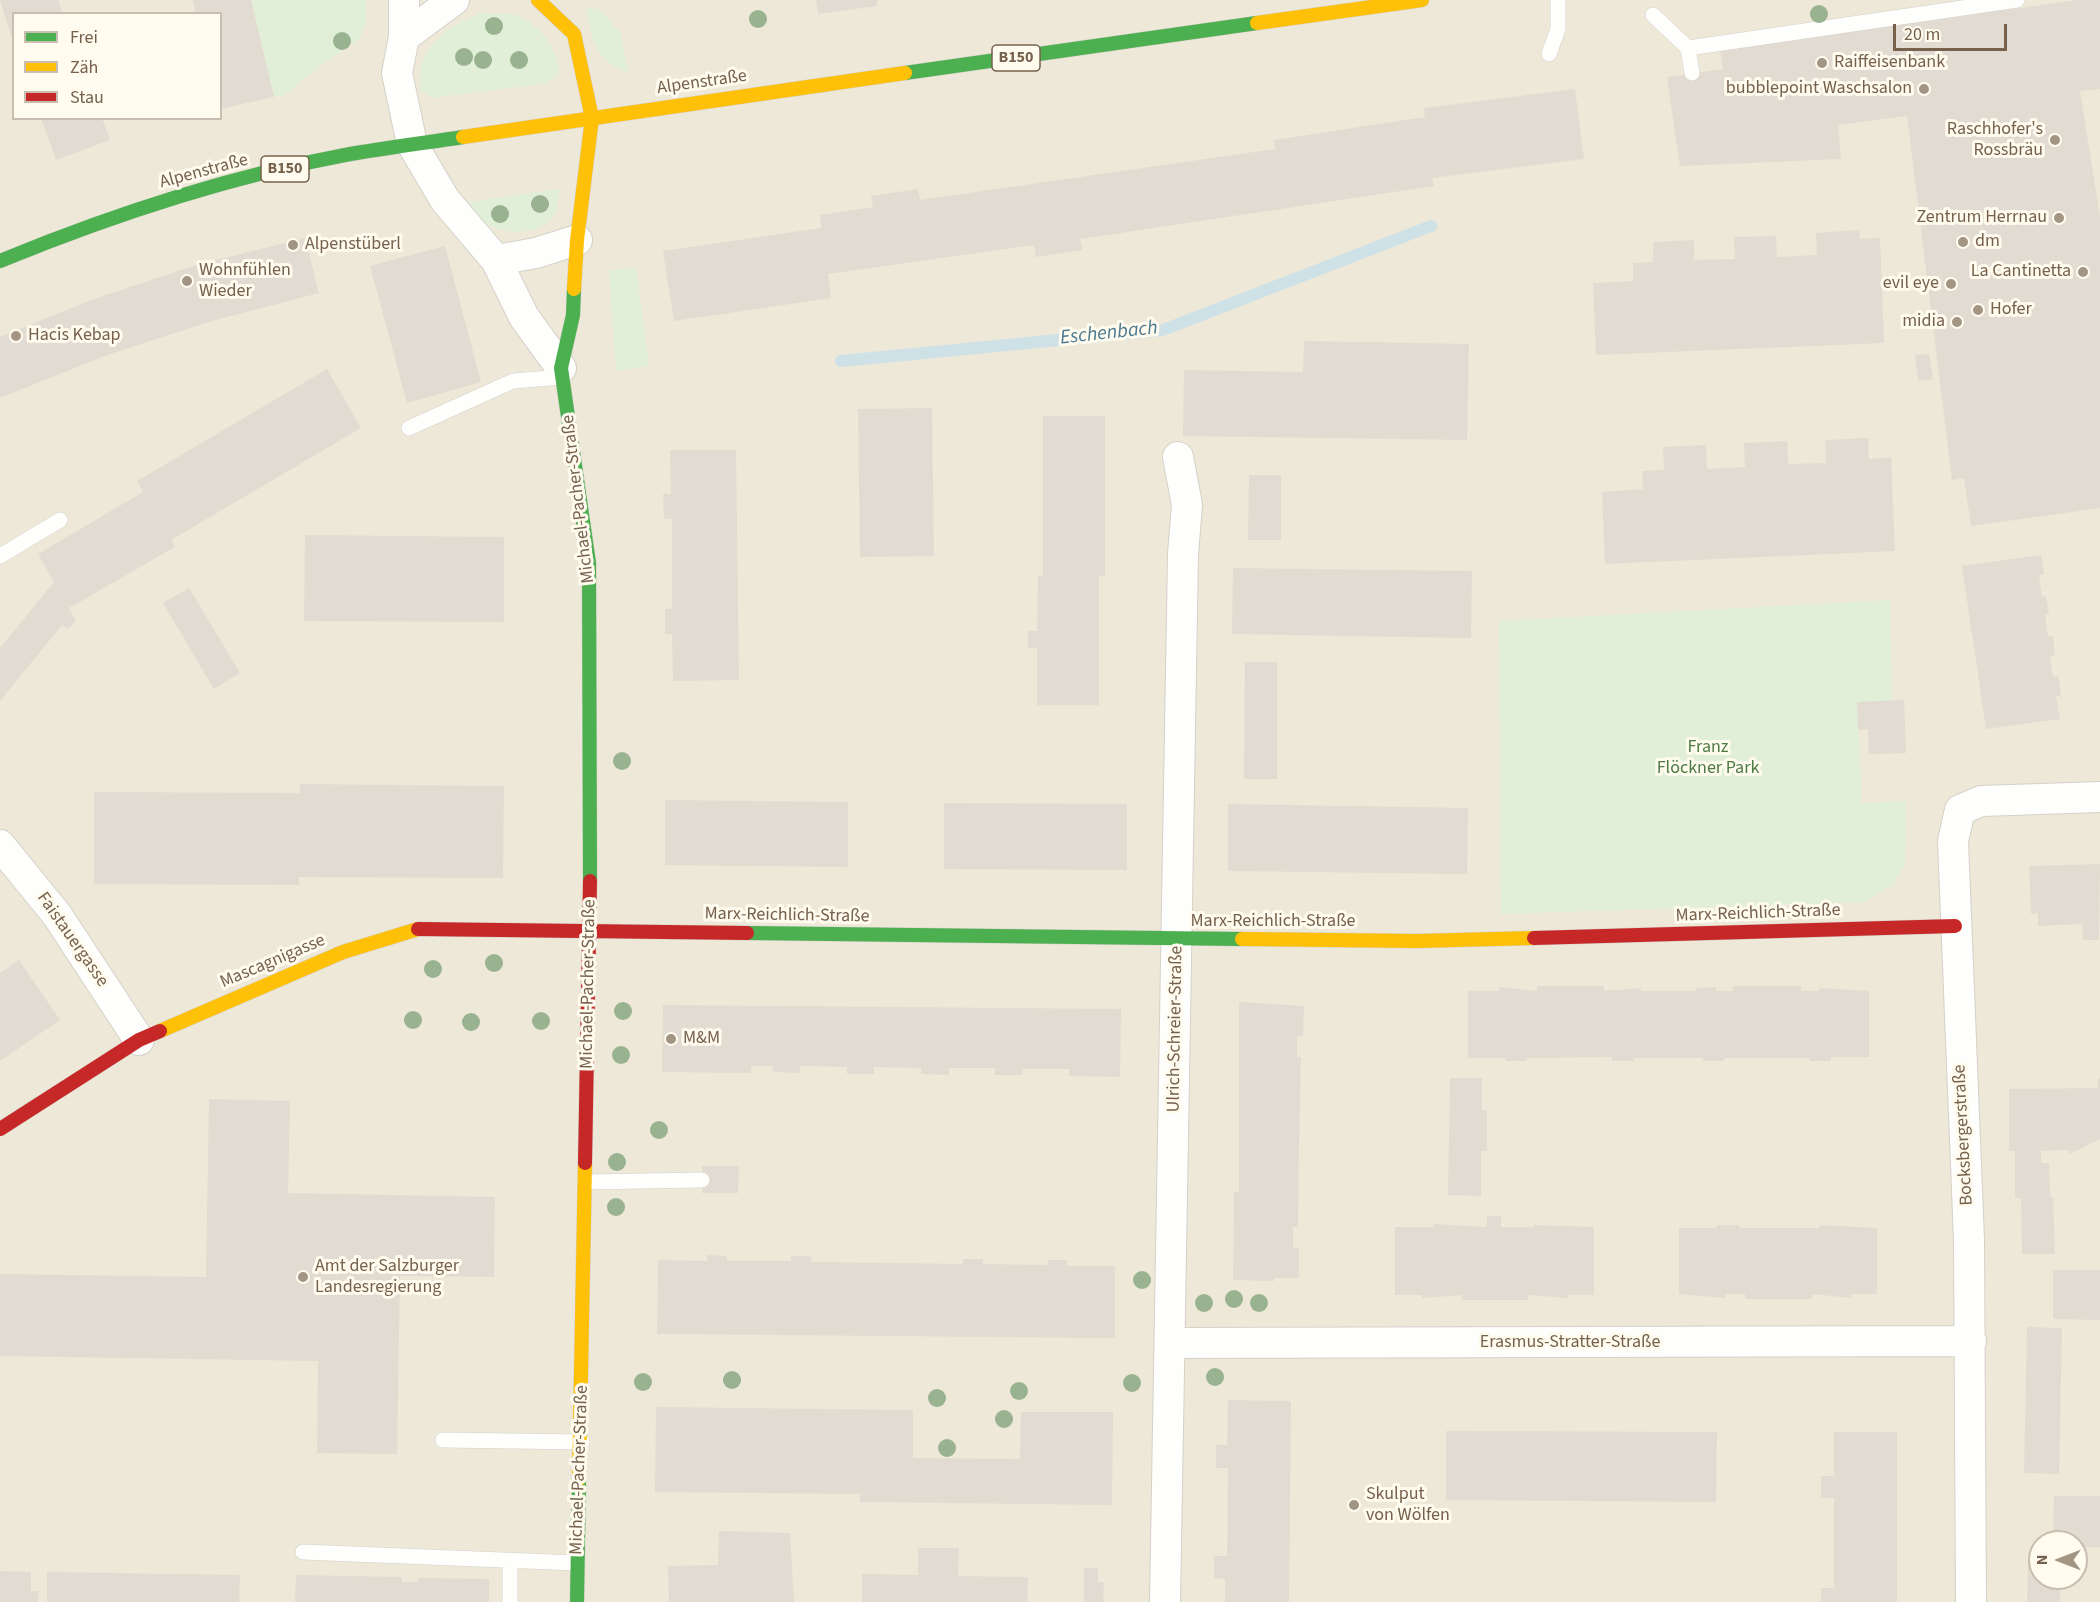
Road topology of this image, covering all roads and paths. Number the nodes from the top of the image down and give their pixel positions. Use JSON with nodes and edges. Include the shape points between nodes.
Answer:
{"nodes":[{"id":1,"x":404,"y":0,"type":"edge"},
{"id":2,"x":454,"y":0,"type":"edge"},
{"id":3,"x":538,"y":0,"type":"edge"},
{"id":4,"x":1422,"y":0,"type":"edge"},
{"id":5,"x":1558,"y":0,"type":"edge"},
{"id":6,"x":2017,"y":0,"type":"edge"},
{"id":7,"x":1372,"y":3,"type":"edge"},
{"id":8,"x":1653,"y":15,"type":"dead end"},
{"id":9,"x":404,"y":37,"type":"junction"},
{"id":10,"x":1688,"y":48,"type":"junction"},
{"id":11,"x":1549,"y":54,"type":"dead end"},
{"id":12,"x":1692,"y":73,"type":"dead end"},
{"id":13,"x":592,"y":118,"type":"junction"},
{"id":14,"x":412,"y":144,"type":"junction"},
{"id":15,"x":577,"y":240,"type":"junction"},
{"id":16,"x":496,"y":260,"type":"junction"},
{"id":17,"x":0,"y":261,"type":"edge"},
{"id":18,"x":562,"y":372,"type":"junction"},
{"id":19,"x":409,"y":428,"type":"dead end"},
{"id":20,"x":1178,"y":457,"type":"dead end"},
{"id":21,"x":60,"y":520,"type":"dead end"},
{"id":22,"x":0,"y":556,"type":"edge"},
{"id":23,"x":2100,"y":797,"type":"edge"},
{"id":24,"x":0,"y":845,"type":"edge"},
{"id":25,"x":1955,"y":926,"type":"junction"},
{"id":26,"x":590,"y":932,"type":"junction"},
{"id":27,"x":1177,"y":939,"type":"junction"},
{"id":28,"x":139,"y":1040,"type":"junction"},
{"id":29,"x":0,"y":1129,"type":"edge"},
{"id":30,"x":702,"y":1180,"type":"dead end"},
{"id":31,"x":586,"y":1182,"type":"junction"},
{"id":32,"x":1971,"y":1341,"type":"junction"},
{"id":33,"x":1170,"y":1343,"type":"junction"},
{"id":34,"x":443,"y":1440,"type":"dead end"},
{"id":35,"x":582,"y":1442,"type":"junction"},
{"id":36,"x":303,"y":1552,"type":"dead end"},
{"id":37,"x":510,"y":1561,"type":"junction"},
{"id":38,"x":577,"y":1563,"type":"junction"},
{"id":39,"x":510,"y":1602,"type":"edge"},
{"id":40,"x":577,"y":1602,"type":"edge"},
{"id":41,"x":1165,"y":1602,"type":"edge"},
{"id":42,"x":1971,"y":1602,"type":"edge"}],
"edges":[{"from":1,"to":9,"type":"street","name":"Michael-Pacher-Straße"},
{"from":2,"to":9,"type":"street"},
{"from":3,"to":13,"type":"street","name":"Michael-Pacher-Straße","via":[[574,34]]},
{"from":4,"to":7,"type":"street","name":"Alpenstraße","number":"B150"},
{"from":5,"to":11,"type":"lane","via":[[1558,29]]},
{"from":6,"to":10,"type":"lane"},
{"from":7,"to":13,"type":"street","name":"Alpenstraße","number":"B150"},
{"from":8,"to":10,"type":"lane"},
{"from":9,"to":14,"type":"street","name":"Michael-Pacher-Straße","via":[[397,73]]},
{"from":10,"to":12,"type":"lane"},
{"from":13,"to":14,"type":"street","name":"Alpenstraße","number":"B150"},
{"from":13,"to":15,"type":"street","name":"Michael-Pacher-Straße"},
{"from":14,"to":16,"type":"street","name":"Michael-Pacher-Straße","via":[[445,200]]},
{"from":14,"to":17,"type":"street","name":"Alpenstraße","number":"B150","via":[[308,162],[159,202]]},
{"from":15,"to":16,"type":"street"},
{"from":15,"to":18,"type":"street","name":"Michael-Pacher-Straße","via":[[573,315]]},
{"from":16,"to":18,"type":"street","name":"Michael-Pacher-Straße","via":[[524,317]]},
{"from":18,"to":19,"type":"lane","via":[[513,381]]},
{"from":18,"to":26,"type":"street","name":"Michael-Pacher-Straße","via":[[589,562]]},
{"from":20,"to":27,"type":"street","name":"Ulrich-Schreier-Straße","via":[[1187,505]]},
{"from":21,"to":22,"type":"lane"},
{"from":23,"to":25,"type":"street","name":"Bocksbergerstraße","via":[[1981,801],[1960,810],[1953,841]]},
{"from":24,"to":28,"type":"street","name":"Faistauergasse","via":[[57,915]]},
{"from":25,"to":27,"type":"street","name":"Marx-Reichlich-Straße","via":[[1417,941]]},
{"from":25,"to":32,"type":"street","name":"Bocksbergerstraße"},
{"from":26,"to":27,"type":"street","name":"Marx-Reichlich-Straße"},
{"from":26,"to":28,"type":"street","name":"Mascagnigasse","via":[[419,929],[343,952]]},
{"from":26,"to":31,"type":"street","name":"Michael-Pacher-Straße"},
{"from":27,"to":33,"type":"street","name":"Ulrich-Schreier-Straße"},
{"from":28,"to":29,"type":"street","name":"Mascagnigasse"},
{"from":30,"to":31,"type":"lane"},
{"from":31,"to":35,"type":"street","name":"Michael-Pacher-Straße"},
{"from":32,"to":33,"type":"street","name":"Erasmus-Stratter-Straße"},
{"from":32,"to":42,"type":"street","name":"Bocksbergerstraße"},
{"from":33,"to":41,"type":"street","name":"Ulrich-Schreier-Straße"},
{"from":34,"to":35,"type":"lane"},
{"from":35,"to":38,"type":"street","name":"Michael-Pacher-Straße"},
{"from":36,"to":37,"type":"lane"},
{"from":37,"to":38,"type":"lane"},
{"from":37,"to":39,"type":"lane"},
{"from":38,"to":40,"type":"street","name":"Michael-Pacher-Straße"}]}
